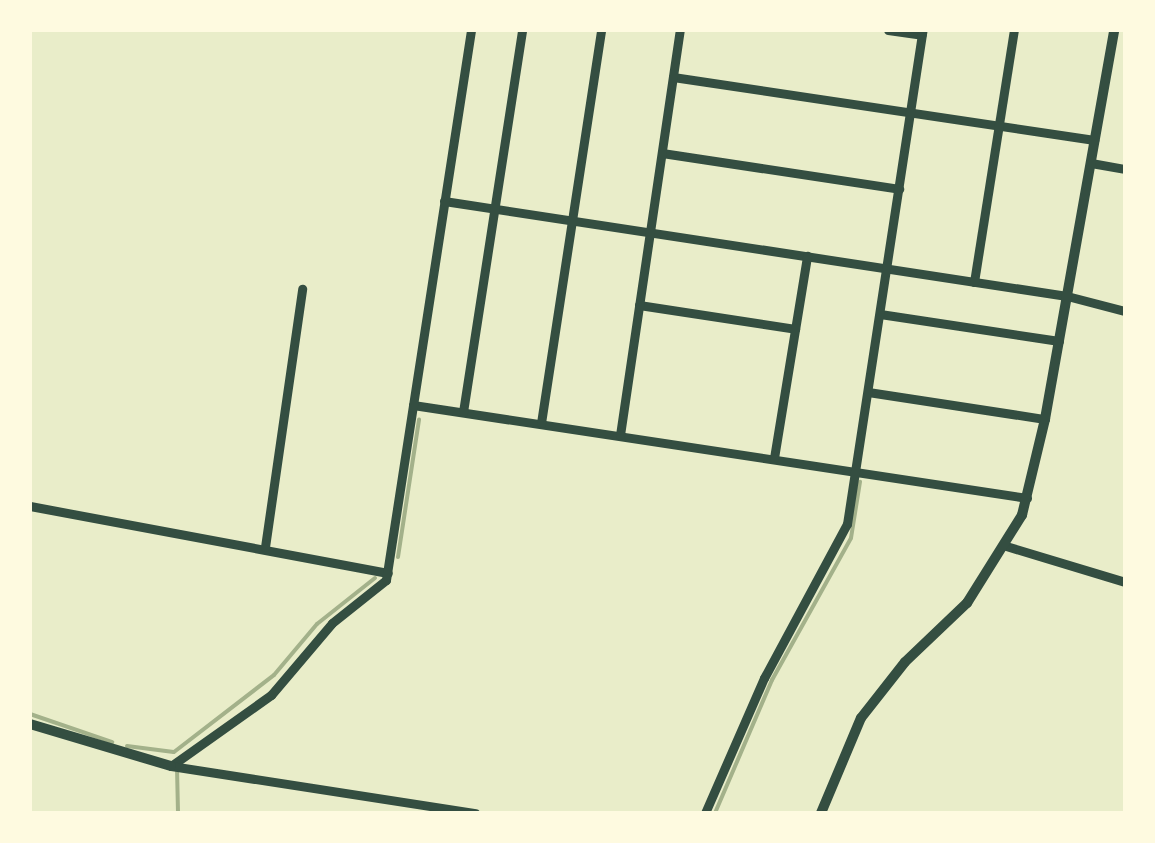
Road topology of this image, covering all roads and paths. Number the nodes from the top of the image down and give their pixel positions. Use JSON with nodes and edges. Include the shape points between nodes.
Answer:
{"nodes":[{"id":1,"x":471,"y":30,"type":"edge"},
{"id":2,"x":522,"y":30,"type":"edge"},
{"id":3,"x":601,"y":30,"type":"edge"},
{"id":4,"x":680,"y":30,"type":"edge"},
{"id":5,"x":888,"y":30,"type":"edge"},
{"id":6,"x":1014,"y":30,"type":"edge"},
{"id":7,"x":1114,"y":30,"type":"edge"},
{"id":8,"x":923,"y":33,"type":"edge"},
{"id":9,"x":673,"y":77,"type":"junction"},
{"id":10,"x":910,"y":112,"type":"junction"},
{"id":11,"x":999,"y":126,"type":"junction"},
{"id":12,"x":1094,"y":140,"type":"junction"},
{"id":13,"x":662,"y":153,"type":"junction"},
{"id":14,"x":1090,"y":164,"type":"junction"},
{"id":15,"x":1125,"y":169,"type":"edge"},
{"id":16,"x":899,"y":188,"type":"junction"},
{"id":17,"x":444,"y":201,"type":"junction"},
{"id":18,"x":494,"y":208,"type":"junction"},
{"id":19,"x":572,"y":220,"type":"junction"},
{"id":20,"x":650,"y":232,"type":"junction"},
{"id":21,"x":807,"y":256,"type":"junction"},
{"id":22,"x":887,"y":268,"type":"junction"},
{"id":23,"x":974,"y":282,"type":"junction"},
{"id":24,"x":302,"y":289,"type":"dead end"},
{"id":25,"x":1067,"y":296,"type":"junction"},
{"id":26,"x":639,"y":304,"type":"junction"},
{"id":27,"x":1125,"y":311,"type":"edge"},
{"id":28,"x":880,"y":314,"type":"junction"},
{"id":29,"x":795,"y":329,"type":"junction"},
{"id":30,"x":1059,"y":341,"type":"junction"},
{"id":31,"x":868,"y":392,"type":"junction"},
{"id":32,"x":413,"y":405,"type":"junction"},
{"id":33,"x":463,"y":412,"type":"junction"},
{"id":34,"x":1045,"y":419,"type":"junction"},
{"id":35,"x":541,"y":424,"type":"junction"},
{"id":36,"x":620,"y":435,"type":"junction"},
{"id":37,"x":774,"y":458,"type":"junction"},
{"id":38,"x":856,"y":470,"type":"junction"},
{"id":39,"x":1027,"y":498,"type":"junction"},
{"id":40,"x":30,"y":506,"type":"edge"},
{"id":41,"x":1006,"y":546,"type":"junction"},
{"id":42,"x":265,"y":547,"type":"junction"},
{"id":43,"x":388,"y":573,"type":"junction"},
{"id":44,"x":1125,"y":582,"type":"edge"},
{"id":45,"x":30,"y":724,"type":"edge"},
{"id":46,"x":171,"y":766,"type":"junction"},
{"id":47,"x":421,"y":802,"type":"junction"},
{"id":48,"x":414,"y":813,"type":"edge"},
{"id":49,"x":475,"y":813,"type":"edge"},
{"id":50,"x":705,"y":813,"type":"edge"},
{"id":51,"x":821,"y":813,"type":"edge"}],
"edges":[{"from":1,"to":17,"type":"street"},
{"from":2,"to":18,"type":"street"},
{"from":3,"to":19,"type":"street"},
{"from":4,"to":9,"type":"street"},
{"from":5,"to":8,"type":"street"},
{"from":6,"to":11,"type":"street"},
{"from":7,"to":12,"type":"street"},
{"from":8,"to":10,"type":"street"},
{"from":9,"to":10,"type":"street"},
{"from":9,"to":13,"type":"street"},
{"from":10,"to":11,"type":"street"},
{"from":10,"to":16,"type":"street"},
{"from":11,"to":12,"type":"street"},
{"from":11,"to":23,"type":"street"},
{"from":12,"to":14,"type":"street"},
{"from":13,"to":16,"type":"street"},
{"from":13,"to":20,"type":"street"},
{"from":14,"to":15,"type":"street"},
{"from":14,"to":25,"type":"street"},
{"from":16,"to":22,"type":"street"},
{"from":17,"to":18,"type":"street"},
{"from":17,"to":32,"type":"street"},
{"from":18,"to":19,"type":"street"},
{"from":18,"to":33,"type":"street"},
{"from":19,"to":20,"type":"street"},
{"from":19,"to":35,"type":"street"},
{"from":20,"to":21,"type":"street"},
{"from":20,"to":26,"type":"street"},
{"from":21,"to":22,"type":"street"},
{"from":21,"to":29,"type":"street"},
{"from":22,"to":23,"type":"street"},
{"from":22,"to":28,"type":"street"},
{"from":23,"to":25,"type":"street"},
{"from":24,"to":42,"type":"street"},
{"from":25,"to":27,"type":"street"},
{"from":25,"to":30,"type":"street"},
{"from":26,"to":29,"type":"street"},
{"from":26,"to":36,"type":"street"},
{"from":28,"to":30,"type":"street"},
{"from":28,"to":31,"type":"street"},
{"from":29,"to":37,"type":"street"},
{"from":30,"to":34,"type":"street"},
{"from":31,"to":34,"type":"street"},
{"from":31,"to":38,"type":"street"},
{"from":32,"to":33,"type":"street"},
{"from":32,"to":43,"type":"street"},
{"from":33,"to":35,"type":"street"},
{"from":34,"to":39,"type":"street"},
{"from":35,"to":36,"type":"street"},
{"from":36,"to":37,"type":"street"},
{"from":37,"to":38,"type":"street"},
{"from":38,"to":39,"type":"street"},
{"from":38,"to":50,"type":"street","via":[[842,538],[764,678]]},
{"from":39,"to":41,"type":"street"},
{"from":40,"to":42,"type":"street"},
{"from":41,"to":44,"type":"street"},
{"from":41,"to":51,"type":"street","via":[[967,603],[905,662],[861,718]]},
{"from":42,"to":43,"type":"street"},
{"from":43,"to":46,"type":"street","via":[[332,623],[270,695]]},
{"from":45,"to":46,"type":"street"},
{"from":46,"to":47,"type":"street"},
{"from":47,"to":48,"type":"street"},
{"from":47,"to":49,"type":"street"}]}
